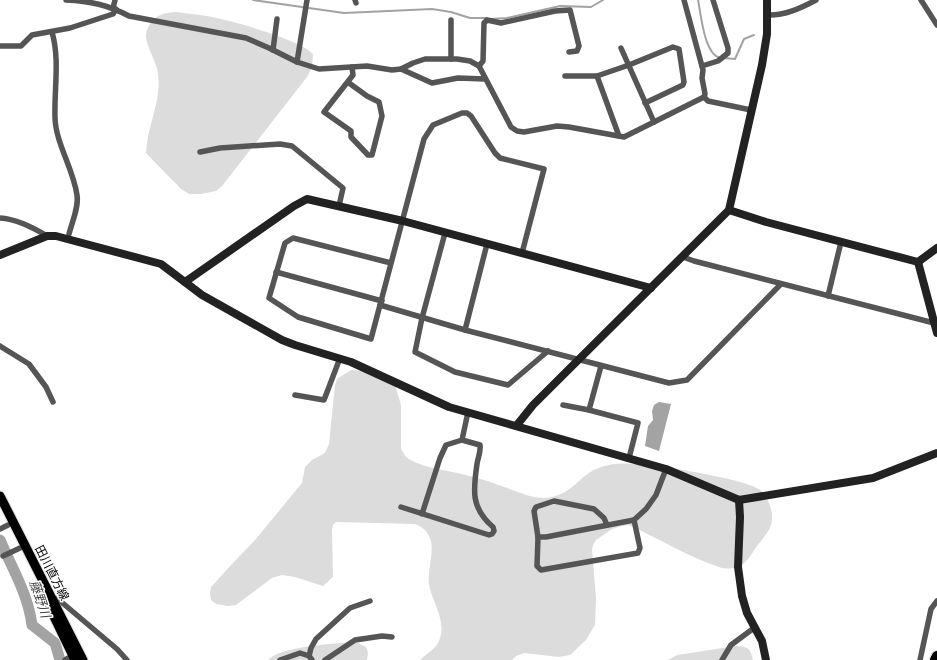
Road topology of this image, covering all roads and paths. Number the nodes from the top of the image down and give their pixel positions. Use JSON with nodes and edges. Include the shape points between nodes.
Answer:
{"nodes":[{"id":1,"x":66,"y":0,"type":"edge"},
{"id":2,"x":115,"y":0,"type":"edge"},
{"id":3,"x":307,"y":0,"type":"edge"},
{"id":4,"x":684,"y":0,"type":"edge"},
{"id":5,"x":714,"y":0,"type":"edge"},
{"id":6,"x":767,"y":0,"type":"edge"},
{"id":7,"x":816,"y":0,"type":"edge"},
{"id":8,"x":921,"y":0,"type":"edge"},
{"id":9,"x":114,"y":9,"type":"junction"},
{"id":10,"x":767,"y":15,"type":"junction"},
{"id":11,"x":277,"y":19,"type":"dead end"},
{"id":12,"x":451,"y":20,"type":"dead end"},
{"id":13,"x":937,"y":24,"type":"edge"},
{"id":14,"x":52,"y":32,"type":"junction"},
{"id":15,"x":0,"y":46,"type":"edge"},
{"id":16,"x":621,"y":48,"type":"dead end"},
{"id":17,"x":273,"y":50,"type":"junction"},
{"id":18,"x":570,"y":52,"type":"dead end"},
{"id":19,"x":451,"y":59,"type":"junction"},
{"id":20,"x":297,"y":62,"type":"junction"},
{"id":21,"x":629,"y":65,"type":"junction"},
{"id":22,"x":479,"y":66,"type":"junction"},
{"id":23,"x":702,"y":66,"type":"junction"},
{"id":24,"x":352,"y":67,"type":"junction"},
{"id":25,"x":401,"y":69,"type":"junction"},
{"id":26,"x":565,"y":76,"type":"dead end"},
{"id":27,"x":597,"y":76,"type":"junction"},
{"id":28,"x":485,"y":79,"type":"junction"},
{"id":29,"x":349,"y":83,"type":"junction"},
{"id":30,"x":704,"y":98,"type":"junction"},
{"id":31,"x":646,"y":103,"type":"junction"},
{"id":32,"x":751,"y":110,"type":"junction"},
{"id":33,"x":654,"y":122,"type":"junction"},
{"id":34,"x":619,"y":136,"type":"junction"},
{"id":35,"x":200,"y":152,"type":"dead end"},
{"id":36,"x":339,"y":206,"type":"junction"},
{"id":37,"x":729,"y":210,"type":"junction"},
{"id":38,"x":0,"y":218,"type":"edge"},
{"id":39,"x":403,"y":221,"type":"junction"},
{"id":40,"x":445,"y":233,"type":"junction"},
{"id":41,"x":69,"y":234,"type":"dead end"},
{"id":42,"x":47,"y":236,"type":"junction"},
{"id":43,"x":841,"y":242,"type":"junction"},
{"id":44,"x":487,"y":244,"type":"junction"},
{"id":45,"x":937,"y":248,"type":"edge"},
{"id":46,"x":522,"y":254,"type":"junction"},
{"id":47,"x":0,"y":255,"type":"edge"},
{"id":48,"x":683,"y":257,"type":"junction"},
{"id":49,"x":918,"y":262,"type":"junction"},
{"id":50,"x":392,"y":263,"type":"junction"},
{"id":51,"x":276,"y":272,"type":"junction"},
{"id":52,"x":185,"y":282,"type":"junction"},
{"id":53,"x":781,"y":284,"type":"junction"},
{"id":54,"x":651,"y":288,"type":"junction"},
{"id":55,"x":828,"y":296,"type":"junction"},
{"id":56,"x":381,"y":303,"type":"junction"},
{"id":57,"x":422,"y":318,"type":"junction"},
{"id":58,"x":934,"y":323,"type":"junction"},
{"id":59,"x":465,"y":330,"type":"junction"},
{"id":60,"x":937,"y":333,"type":"edge"},
{"id":61,"x":0,"y":346,"type":"edge"},
{"id":62,"x":548,"y":351,"type":"junction"},
{"id":63,"x":340,"y":358,"type":"junction"},
{"id":64,"x":579,"y":359,"type":"junction"},
{"id":65,"x":601,"y":366,"type":"junction"},
{"id":66,"x":295,"y":395,"type":"dead end"},
{"id":67,"x":53,"y":402,"type":"dead end"},
{"id":68,"x":563,"y":405,"type":"dead end"},
{"id":69,"x":589,"y":410,"type":"junction"},
{"id":70,"x":468,"y":412,"type":"junction"},
{"id":71,"x":517,"y":425,"type":"junction"},
{"id":72,"x":462,"y":440,"type":"junction"},
{"id":73,"x":937,"y":453,"type":"edge"},
{"id":74,"x":629,"y":458,"type":"junction"},
{"id":75,"x":666,"y":469,"type":"junction"},
{"id":76,"x":0,"y":496,"type":"edge"},
{"id":77,"x":739,"y":500,"type":"junction"},
{"id":78,"x":401,"y":507,"type":"dead end"},
{"id":79,"x":0,"y":509,"type":"edge"},
{"id":80,"x":422,"y":514,"type":"junction"},
{"id":81,"x":634,"y":520,"type":"junction"},
{"id":82,"x":607,"y":525,"type":"junction"},
{"id":83,"x":5,"y":526,"type":"edge"},
{"id":84,"x":538,"y":537,"type":"junction"},
{"id":85,"x":19,"y":549,"type":"junction"},
{"id":86,"x":3,"y":556,"type":"dead end"},
{"id":87,"x":51,"y":597,"type":"junction"},
{"id":88,"x":370,"y":601,"type":"dead end"},
{"id":89,"x":937,"y":601,"type":"edge"},
{"id":90,"x":754,"y":628,"type":"junction"},
{"id":91,"x":392,"y":637,"type":"dead end"},
{"id":92,"x":937,"y":656,"type":"edge"},
{"id":93,"x":73,"y":658,"type":"edge"},
{"id":94,"x":310,"y":658,"type":"edge"},
{"id":95,"x":65,"y":660,"type":"edge"},
{"id":96,"x":83,"y":660,"type":"edge"},
{"id":97,"x":127,"y":660,"type":"edge"},
{"id":98,"x":280,"y":660,"type":"edge"},
{"id":99,"x":325,"y":660,"type":"edge"},
{"id":100,"x":722,"y":660,"type":"edge"},
{"id":101,"x":766,"y":660,"type":"edge"},
{"id":102,"x":920,"y":660,"type":"edge"},
{"id":103,"x":935,"y":660,"type":"edge"}],
"edges":[{"from":1,"to":9,"type":"street","via":[[99,3]]},
{"from":2,"to":9,"type":"street"},
{"from":3,"to":20,"type":"street"},
{"from":4,"to":23,"type":"street"},
{"from":5,"to":23,"type":"street","via":[[728,53],[718,61]]},
{"from":6,"to":10,"type":"street"},
{"from":7,"to":10,"type":"street","via":[[800,9]]},
{"from":8,"to":13,"type":"street"},
{"from":9,"to":14,"type":"street","via":[[113,14]]},
{"from":9,"to":17,"type":"street","via":[[129,16],[246,38]]},
{"from":10,"to":32,"type":"street","via":[[762,65]]},
{"from":11,"to":17,"type":"street"},
{"from":12,"to":19,"type":"street"},
{"from":14,"to":15,"type":"street","via":[[32,35],[21,46]]},
{"from":14,"to":41,"type":"street","via":[[57,60],[57,133],[78,196]]},
{"from":16,"to":21,"type":"street"},
{"from":17,"to":20,"type":"street"},
{"from":18,"to":22,"type":"street","via":[[577,51],[579,46],[570,10],[501,23],[487,20],[484,24],[483,61]]},
{"from":19,"to":22,"type":"street","via":[[470,61]]},
{"from":19,"to":25,"type":"street","via":[[424,59]]},
{"from":20,"to":24,"type":"street","via":[[319,70]]},
{"from":21,"to":27,"type":"street"},
{"from":21,"to":31,"type":"street"},
{"from":21,"to":31,"type":"street","via":[[673,47],[679,49],[683,85]]},
{"from":22,"to":28,"type":"street"},
{"from":23,"to":30,"type":"street"},
{"from":24,"to":25,"type":"street"},
{"from":24,"to":29,"type":"street","via":[[354,76]]},
{"from":25,"to":28,"type":"street","via":[[432,83],[458,78]]},
{"from":26,"to":27,"type":"street"},
{"from":27,"to":34,"type":"street"},
{"from":28,"to":34,"type":"street","via":[[506,120],[517,131],[557,126]]},
{"from":29,"to":29,"type":"street","via":[[324,112],[351,131],[352,137],[368,155],[372,156],[382,116],[380,105]]},
{"from":30,"to":32,"type":"street"},
{"from":30,"to":33,"type":"street"},
{"from":31,"to":33,"type":"street"},
{"from":32,"to":37,"type":"street"},
{"from":33,"to":34,"type":"street","via":[[624,137]]},
{"from":35,"to":36,"type":"street","via":[[280,144],[292,146],[343,188]]},
{"from":36,"to":39,"type":"street"},
{"from":36,"to":52,"type":"street","via":[[307,199]]},
{"from":37,"to":43,"type":"street"},
{"from":37,"to":48,"type":"street"},
{"from":38,"to":42,"type":"street","via":[[37,230]]},
{"from":39,"to":40,"type":"street"},
{"from":39,"to":46,"type":"street","via":[[428,132],[433,125],[467,113],[500,158],[544,169]]},
{"from":39,"to":50,"type":"street"},
{"from":40,"to":44,"type":"street"},
{"from":40,"to":57,"type":"street"},
{"from":42,"to":47,"type":"street"},
{"from":42,"to":52,"type":"street","via":[[68,238],[161,264]]},
{"from":43,"to":49,"type":"street"},
{"from":43,"to":55,"type":"street"},
{"from":44,"to":46,"type":"street"},
{"from":44,"to":59,"type":"street"},
{"from":45,"to":49,"type":"street"},
{"from":46,"to":54,"type":"street"},
{"from":48,"to":53,"type":"street"},
{"from":48,"to":54,"type":"street"},
{"from":49,"to":58,"type":"street"},
{"from":50,"to":51,"type":"street","via":[[293,238],[285,243]]},
{"from":50,"to":56,"type":"street"},
{"from":51,"to":56,"type":"street"},
{"from":51,"to":56,"type":"street","via":[[269,298],[298,317],[372,339]]},
{"from":52,"to":63,"type":"street","via":[[202,295],[282,340]]},
{"from":53,"to":55,"type":"street"},
{"from":53,"to":65,"type":"street","via":[[687,380],[670,384]]},
{"from":54,"to":64,"type":"street"},
{"from":55,"to":58,"type":"street"},
{"from":56,"to":57,"type":"street"},
{"from":57,"to":59,"type":"street"},
{"from":57,"to":62,"type":"street","via":[[415,352],[455,372],[508,385]]},
{"from":58,"to":60,"type":"street"},
{"from":59,"to":62,"type":"street"},
{"from":61,"to":67,"type":"street","via":[[28,364],[46,387]]},
{"from":62,"to":64,"type":"street"},
{"from":63,"to":66,"type":"street","via":[[324,400]]},
{"from":63,"to":70,"type":"street","via":[[449,407]]},
{"from":64,"to":65,"type":"street"},
{"from":64,"to":71,"type":"street","via":[[533,405]]},
{"from":65,"to":69,"type":"street"},
{"from":68,"to":69,"type":"street"},
{"from":69,"to":74,"type":"street","via":[[638,423]]},
{"from":70,"to":71,"type":"street"},
{"from":70,"to":72,"type":"street"},
{"from":71,"to":74,"type":"street"},
{"from":72,"to":80,"type":"street","via":[[446,445]]},
{"from":72,"to":80,"type":"street","via":[[480,445],[475,502],[485,520],[494,527],[494,531],[489,535]]},
{"from":73,"to":77,"type":"street","via":[[873,478]]},
{"from":74,"to":75,"type":"street"},
{"from":75,"to":77,"type":"street"},
{"from":75,"to":81,"type":"street","via":[[656,496]]},
{"from":76,"to":87,"type":"main road","name":"田川直方線"},
{"from":77,"to":90,"type":"street","via":[[738,568],[742,596]]},
{"from":78,"to":80,"type":"street"},
{"from":79,"to":83,"type":"main road","name":"田川直方線"},
{"from":81,"to":82,"type":"street"},
{"from":81,"to":84,"type":"street","via":[[640,548],[638,552],[541,570],[537,566]]},
{"from":82,"to":84,"type":"street"},
{"from":82,"to":84,"type":"street","via":[[594,508],[554,501],[536,507],[534,511]]},
{"from":83,"to":85,"type":"main road","name":"田川直方線"},
{"from":85,"to":86,"type":"street"},
{"from":85,"to":93,"type":"main road","name":"田川直方線"},
{"from":87,"to":96,"type":"main road","name":"田川直方線"},
{"from":87,"to":97,"type":"street","via":[[59,600]]},
{"from":88,"to":94,"type":"street","via":[[350,608],[316,638]]},
{"from":89,"to":102,"type":"street","via":[[931,609]]},
{"from":90,"to":100,"type":"street","via":[[731,645]]},
{"from":90,"to":101,"type":"street","via":[[762,641]]},
{"from":91,"to":99,"type":"street","via":[[355,640]]},
{"from":92,"to":103,"type":"highway"},
{"from":93,"to":95,"type":"street"},
{"from":94,"to":98,"type":"street","via":[[300,653]]}]}
